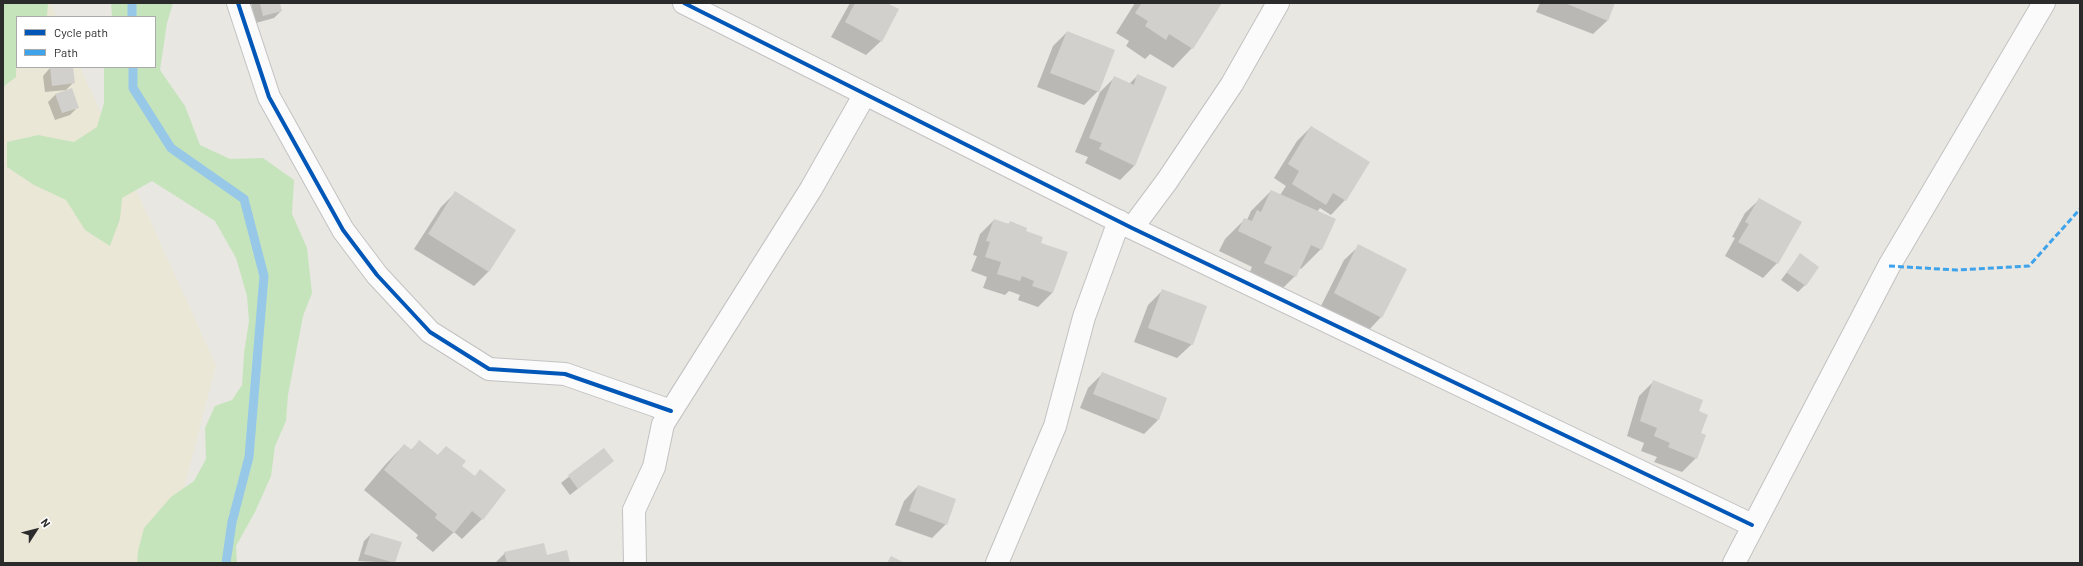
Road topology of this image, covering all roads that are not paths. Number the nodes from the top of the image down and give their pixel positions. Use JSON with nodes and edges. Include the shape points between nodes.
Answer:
{"nodes":[{"id":1,"x":238,"y":3,"type":"edge"},
{"id":2,"x":684,"y":3,"type":"edge"},
{"id":3,"x":1278,"y":3,"type":"edge"},
{"id":4,"x":2044,"y":3,"type":"edge"},
{"id":5,"x":865,"y":94,"type":"junction"},
{"id":6,"x":1125,"y":224,"type":"junction"},
{"id":7,"x":671,"y":411,"type":"junction"},
{"id":8,"x":1752,"y":525,"type":"junction"},
{"id":9,"x":635,"y":563,"type":"edge"},
{"id":10,"x":997,"y":563,"type":"edge"},
{"id":11,"x":1734,"y":563,"type":"edge"}],
"edges":[{"from":1,"to":7,"type":"street","via":[[268,97],[343,230],[377,275],[430,332],[489,369],[565,374]]},
{"from":2,"to":5,"type":"street"},
{"from":3,"to":6,"type":"street","via":[[1232,84],[1167,181]]},
{"from":4,"to":8,"type":"street","via":[[1889,266]]},
{"from":5,"to":6,"type":"street"},
{"from":5,"to":7,"type":"street","via":[[811,189]]},
{"from":6,"to":8,"type":"street"},
{"from":6,"to":10,"type":"street","via":[[1084,317],[1055,426]]},
{"from":7,"to":9,"type":"street","via":[[663,424],[654,467],[634,510]]},
{"from":8,"to":11,"type":"street"}]}
